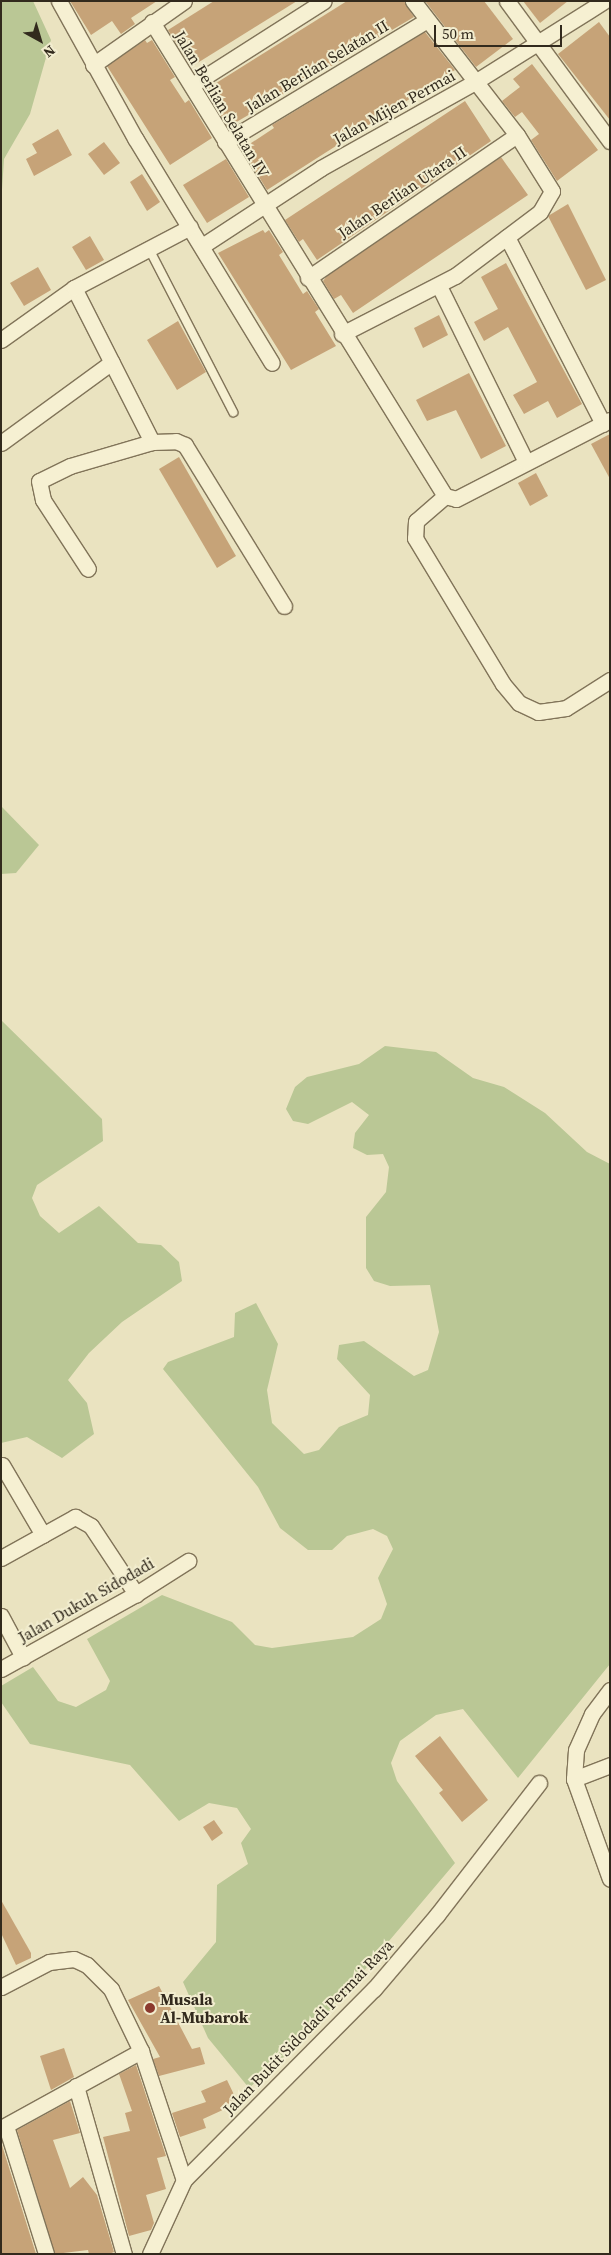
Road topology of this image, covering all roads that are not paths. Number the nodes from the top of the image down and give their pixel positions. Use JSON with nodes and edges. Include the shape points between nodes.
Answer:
{"nodes":[{"id":1,"x":59,"y":1,"type":"edge"},
{"id":2,"x":184,"y":1,"type":"edge"},
{"id":3,"x":324,"y":1,"type":"edge"},
{"id":4,"x":413,"y":1,"type":"edge"},
{"id":5,"x":507,"y":1,"type":"edge"},
{"id":6,"x":604,"y":1,"type":"edge"},
{"id":7,"x":610,"y":10,"type":"edge"},
{"id":8,"x":427,"y":20,"type":"junction"},
{"id":9,"x":152,"y":22,"type":"junction"},
{"id":10,"x":538,"y":43,"type":"junction"},
{"id":11,"x":93,"y":65,"type":"junction"},
{"id":12,"x":474,"y":82,"type":"junction"},
{"id":13,"x":192,"y":85,"type":"junction"},
{"id":14,"x":516,"y":135,"type":"junction"},
{"id":15,"x":610,"y":141,"type":"edge"},
{"id":16,"x":225,"y":142,"type":"junction"},
{"id":17,"x":263,"y":205,"type":"junction"},
{"id":18,"x":190,"y":227,"type":"junction"},
{"id":19,"x":506,"y":237,"type":"junction"},
{"id":20,"x":202,"y":246,"type":"junction"},
{"id":21,"x":148,"y":247,"type":"junction"},
{"id":22,"x":308,"y":278,"type":"junction"},
{"id":23,"x":439,"y":286,"type":"junction"},
{"id":24,"x":74,"y":288,"type":"junction"},
{"id":25,"x":342,"y":334,"type":"junction"},
{"id":26,"x":1,"y":340,"type":"edge"},
{"id":27,"x":112,"y":362,"type":"junction"},
{"id":28,"x":272,"y":363,"type":"dead end"},
{"id":29,"x":233,"y":412,"type":"dead end"},
{"id":30,"x":606,"y":422,"type":"edge"},
{"id":31,"x":152,"y":442,"type":"junction"},
{"id":32,"x":1,"y":443,"type":"edge"},
{"id":33,"x":526,"y":462,"type":"junction"},
{"id":34,"x":445,"y":496,"type":"junction"},
{"id":35,"x":88,"y":569,"type":"dead end"},
{"id":36,"x":284,"y":606,"type":"dead end"},
{"id":37,"x":610,"y":680,"type":"edge"},
{"id":38,"x":2,"y":1465,"type":"edge"},
{"id":39,"x":43,"y":1535,"type":"junction"},
{"id":40,"x":1,"y":1558,"type":"edge"},
{"id":41,"x":188,"y":1561,"type":"dead end"},
{"id":42,"x":136,"y":1594,"type":"junction"},
{"id":43,"x":1,"y":1616,"type":"edge"},
{"id":44,"x":23,"y":1657,"type":"junction"},
{"id":45,"x":1,"y":1669,"type":"edge"},
{"id":46,"x":610,"y":1690,"type":"edge"},
{"id":47,"x":610,"y":1765,"type":"edge"},
{"id":48,"x":574,"y":1779,"type":"junction"},
{"id":49,"x":538,"y":1783,"type":"dead end"},
{"id":50,"x":608,"y":1872,"type":"edge"},
{"id":51,"x":1,"y":1987,"type":"edge"},
{"id":52,"x":141,"y":2051,"type":"junction"},
{"id":53,"x":76,"y":2086,"type":"junction"},
{"id":54,"x":4,"y":2127,"type":"edge"},
{"id":55,"x":184,"y":2180,"type":"junction"},
{"id":56,"x":46,"y":2254,"type":"edge"},
{"id":57,"x":124,"y":2254,"type":"edge"},
{"id":58,"x":150,"y":2254,"type":"edge"}],
"edges":[{"from":1,"to":11,"type":"street"},
{"from":2,"to":9,"type":"street"},
{"from":3,"to":13,"type":"street"},
{"from":4,"to":8,"type":"street"},
{"from":5,"to":10,"type":"street"},
{"from":6,"to":7,"type":"street"},
{"from":6,"to":10,"type":"street","name":"Jalan Mijen Permai"},
{"from":8,"to":12,"type":"street"},
{"from":8,"to":16,"type":"street","name":"Jalan Berlian Selatan II"},
{"from":9,"to":11,"type":"street"},
{"from":9,"to":13,"type":"street","name":"Jalan Berlian Selatan IV"},
{"from":10,"to":12,"type":"street","name":"Jalan Mijen Permai"},
{"from":10,"to":15,"type":"street"},
{"from":11,"to":18,"type":"street"},
{"from":12,"to":14,"type":"street"},
{"from":12,"to":17,"type":"street","name":"Jalan Mijen Permai","via":[[376,135]]},
{"from":13,"to":16,"type":"street","name":"Jalan Berlian Selatan IV"},
{"from":14,"to":19,"type":"street","via":[[552,191],[549,202]]},
{"from":14,"to":22,"type":"street","name":"Jalan Berlian Utara II"},
{"from":16,"to":17,"type":"street","name":"Jalan Berlian Selatan IV"},
{"from":17,"to":20,"type":"street","name":"Jalan Mijen Permai"},
{"from":17,"to":22,"type":"street","name":"Jalan Berlian Selatan IV"},
{"from":18,"to":20,"type":"street"},
{"from":18,"to":21,"type":"street"},
{"from":19,"to":23,"type":"street"},
{"from":19,"to":30,"type":"street"},
{"from":20,"to":28,"type":"street"},
{"from":21,"to":24,"type":"street"},
{"from":21,"to":29,"type":"lane"},
{"from":22,"to":25,"type":"street","name":"Jalan Berlian Selatan IV"},
{"from":23,"to":25,"type":"street"},
{"from":23,"to":33,"type":"street"},
{"from":24,"to":26,"type":"street"},
{"from":24,"to":27,"type":"street"},
{"from":25,"to":34,"type":"street","name":"Jalan Berlian Selatan IV"},
{"from":27,"to":31,"type":"street"},
{"from":27,"to":32,"type":"street"},
{"from":30,"to":33,"type":"street"},
{"from":31,"to":35,"type":"street","via":[[70,466],[39,481],[43,500]]},
{"from":31,"to":36,"type":"street","via":[[176,441],[185,445]]},
{"from":33,"to":34,"type":"street","via":[[456,499]]},
{"from":34,"to":37,"type":"street","via":[[421,514],[414,527],[415,538],[503,684],[519,702],[538,712],[566,708]]},
{"from":38,"to":39,"type":"street"},
{"from":39,"to":40,"type":"street"},
{"from":39,"to":42,"type":"street","via":[[75,1517],[84,1520]]},
{"from":41,"to":42,"type":"street","name":"Jalan Dukuh Sidodadi"},
{"from":42,"to":44,"type":"street","name":"Jalan Dukuh Sidodadi"},
{"from":43,"to":44,"type":"street"},
{"from":44,"to":45,"type":"street","name":"Jalan Dukuh Sidodadi"},
{"from":46,"to":48,"type":"street","via":[[592,1714],[576,1750]]},
{"from":47,"to":48,"type":"street"},
{"from":48,"to":50,"type":"street"},
{"from":49,"to":55,"type":"street","name":"Jalan Bukit Sidodadi Permai Raya","via":[[437,1915],[374,1989]]},
{"from":51,"to":52,"type":"street","via":[[49,1962],[74,1959],[87,1964],[110,1989]]},
{"from":52,"to":53,"type":"street"},
{"from":52,"to":55,"type":"street"},
{"from":53,"to":54,"type":"street"},
{"from":53,"to":57,"type":"street"},
{"from":54,"to":56,"type":"street"},
{"from":55,"to":58,"type":"street","name":"Jalan Bukit Sidodadi Permai Raya"}]}
